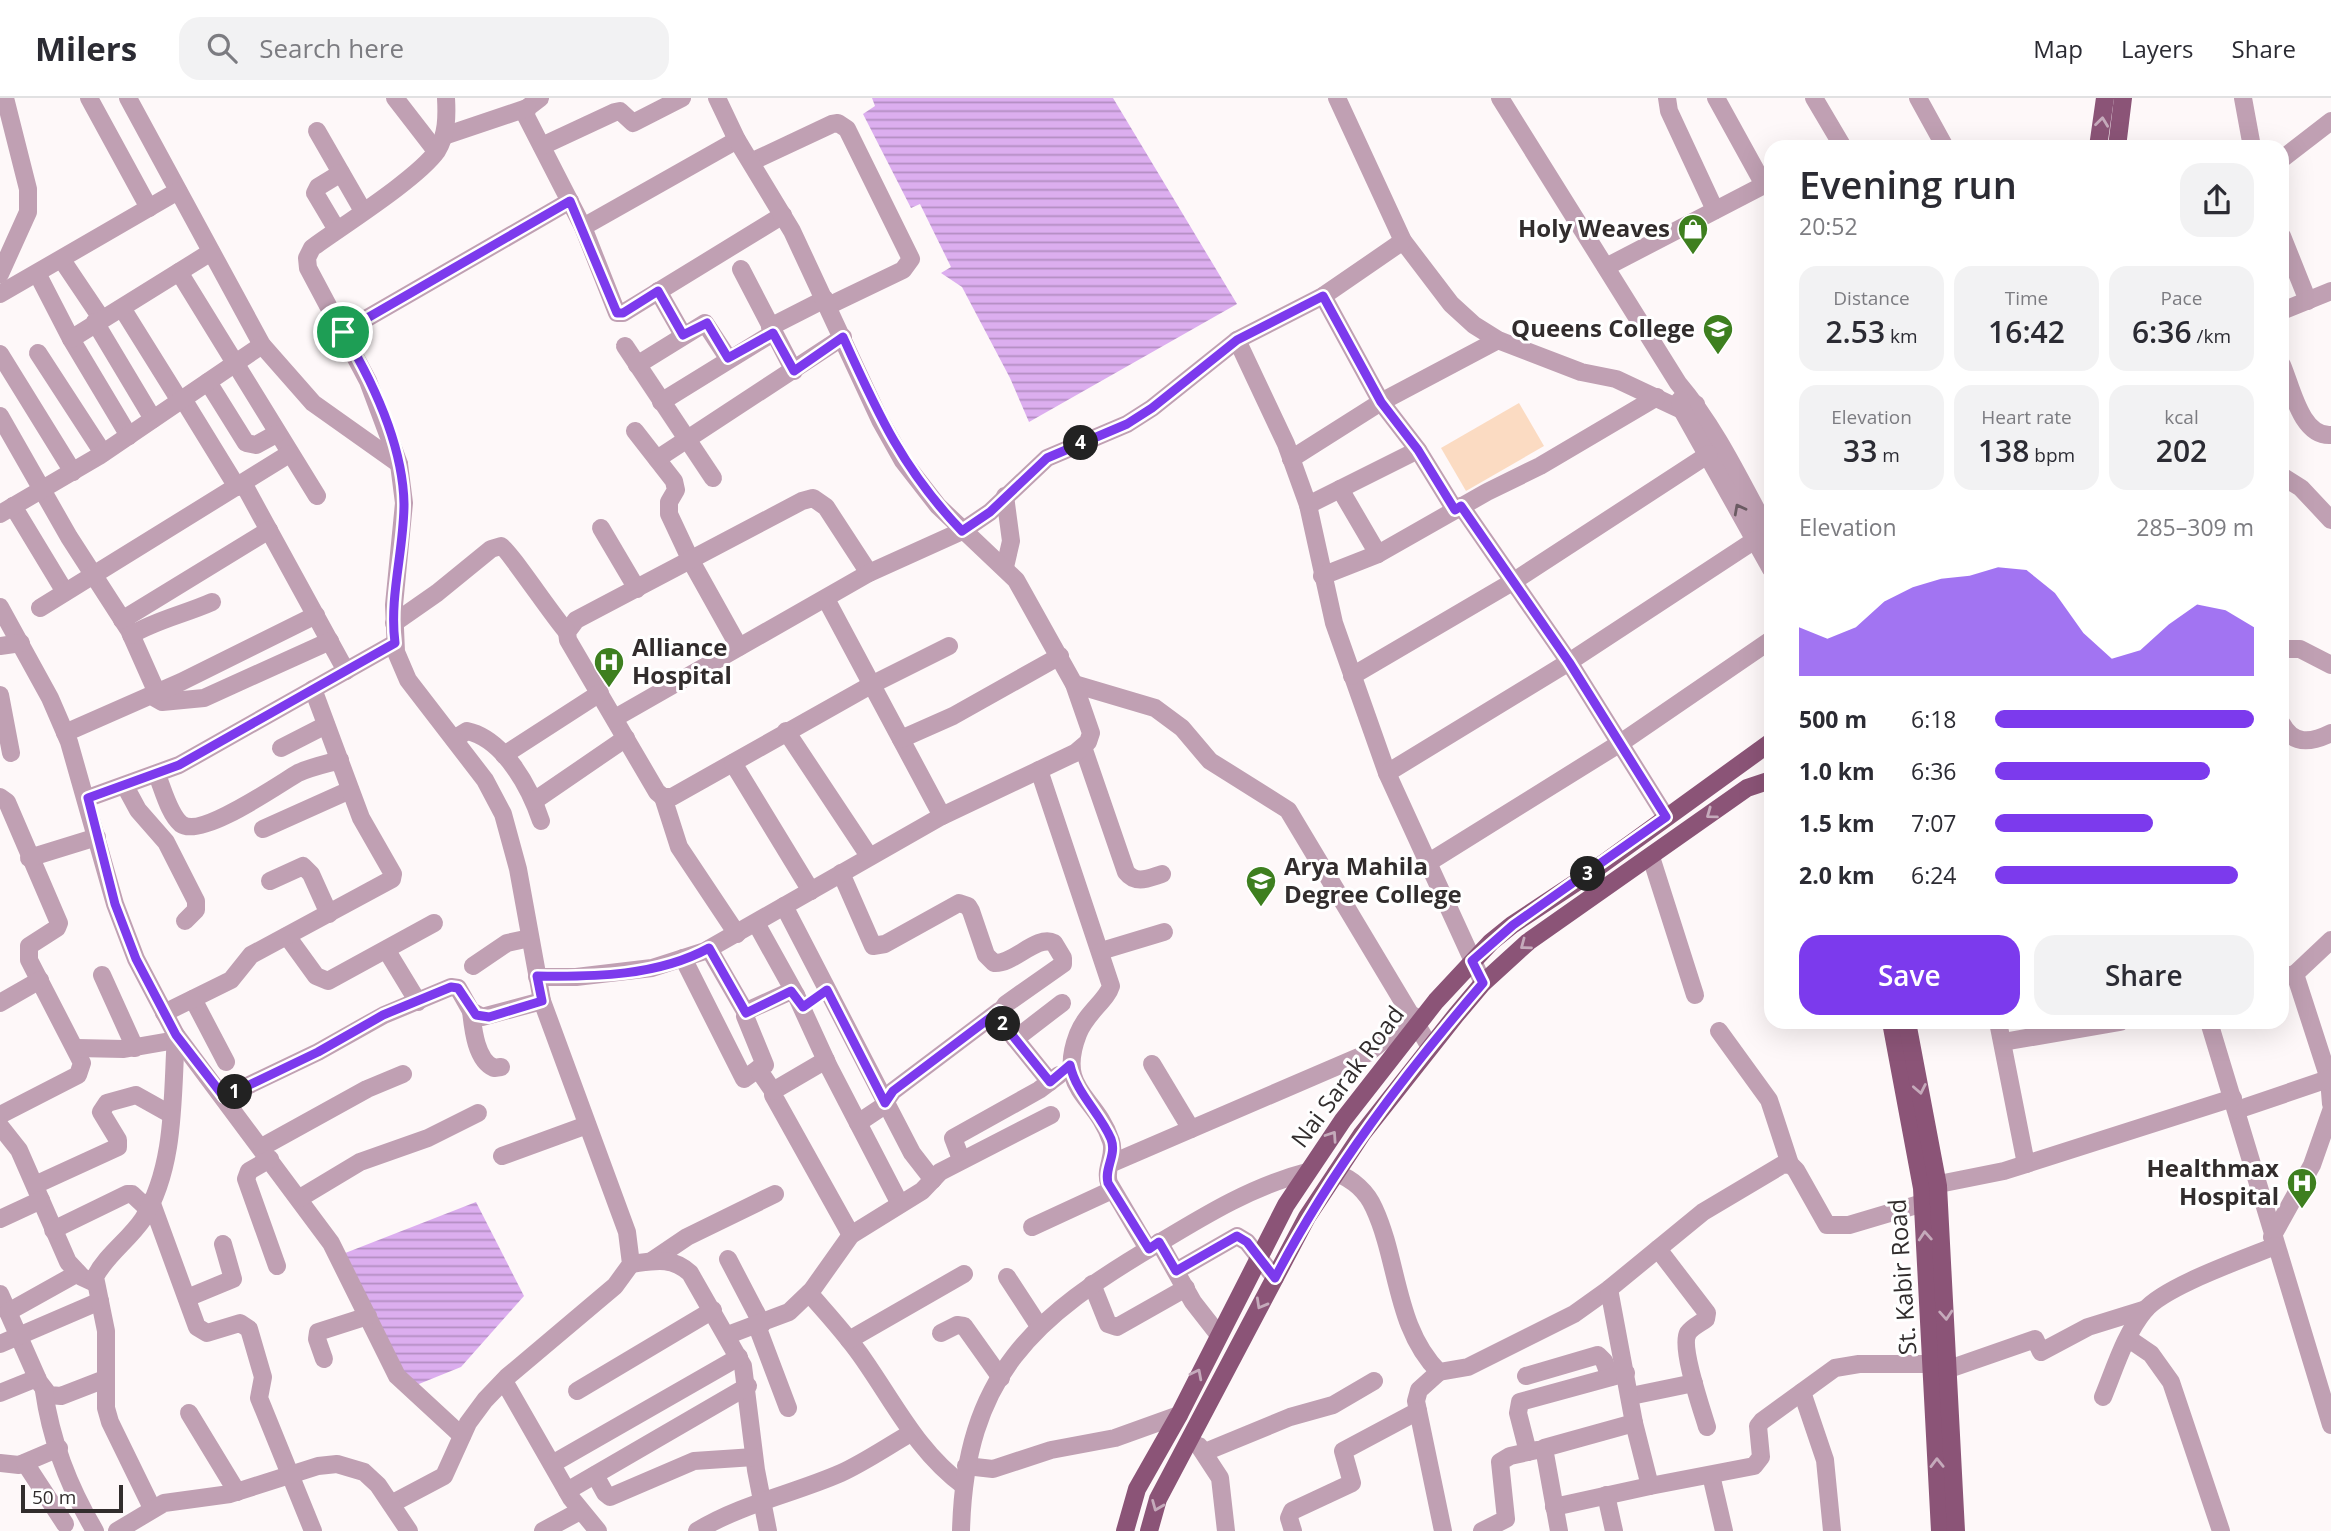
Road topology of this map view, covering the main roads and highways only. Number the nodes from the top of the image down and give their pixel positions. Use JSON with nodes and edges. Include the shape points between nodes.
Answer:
{"nodes":[{"id":1,"x":2105,"y":98,"type":"edge"},
{"id":2,"x":2123,"y":98,"type":"edge"},
{"id":3,"x":2099,"y":140,"type":"edge"},
{"id":4,"x":2118,"y":140,"type":"edge"},
{"id":5,"x":1764,"y":747,"type":"edge"},
{"id":6,"x":1764,"y":782,"type":"edge"},
{"id":7,"x":1892,"y":1029,"type":"edge"},
{"id":8,"x":1908,"y":1029,"type":"edge"},
{"id":9,"x":1361,"y":1096,"type":"junction"},
{"id":10,"x":1380,"y":1111,"type":"junction"},
{"id":11,"x":1927,"y":1192,"type":"junction"},
{"id":12,"x":1941,"y":1366,"type":"junction"},
{"id":13,"x":1125,"y":1531,"type":"edge"},
{"id":14,"x":1149,"y":1531,"type":"edge"},
{"id":15,"x":1940,"y":1531,"type":"edge"},
{"id":16,"x":1956,"y":1531,"type":"edge"}],
"edges":[{"from":3,"to":1,"type":"main road","one_way":true},
{"from":2,"to":4,"type":"main road"},
{"from":5,"to":9,"type":"main road","name":"Nai Sarak Road","via":[[1513,925],[1416,1020]]},
{"from":6,"to":10,"type":"main road","name":"Nai Sarak Road","one_way":true,"via":[[1747,788],[1528,942],[1483,983]]},
{"from":7,"to":11,"type":"main road","name":"St. Kabir Road"},
{"from":8,"to":11,"type":"main road","name":"St. Kabir Road","one_way":true},
{"from":9,"to":10,"type":"main road"},
{"from":13,"to":9,"type":"main road","name":"Nai Sarak Road","one_way":true,"via":[[1137,1489],[1258,1257],[1307,1172]]},
{"from":10,"to":14,"type":"main road","name":"Nai Sarak Road","one_way":true,"via":[[1307,1217],[1158,1499]]},
{"from":11,"to":12,"type":"main road","name":"St. Kabir Road"},
{"from":15,"to":12,"type":"main road","name":"St. Kabir Road","one_way":true},
{"from":12,"to":16,"type":"main road","name":"St. Kabir Road"}]}
